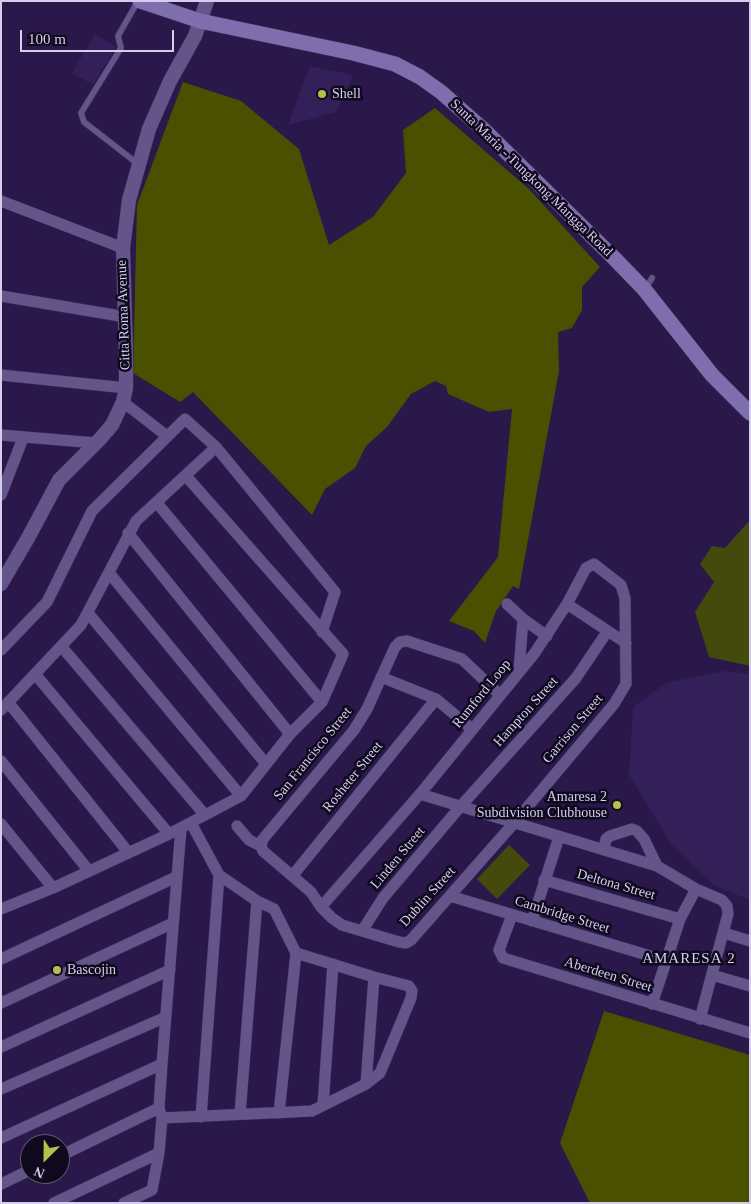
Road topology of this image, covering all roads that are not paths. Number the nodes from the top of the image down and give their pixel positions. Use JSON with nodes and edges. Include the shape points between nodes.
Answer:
{"nodes":[{"id":1,"x":139,"y":1,"type":"edge"},
{"id":2,"x":207,"y":1,"type":"edge"},
{"id":3,"x":200,"y":21,"type":"junction"},
{"id":4,"x":138,"y":164,"type":"junction"},
{"id":5,"x":1,"y":201,"type":"edge"},
{"id":6,"x":123,"y":248,"type":"junction"},
{"id":7,"x":1,"y":296,"type":"edge"},
{"id":8,"x":126,"y":317,"type":"junction"},
{"id":9,"x":1,"y":375,"type":"edge"},
{"id":10,"x":126,"y":388,"type":"junction"},
{"id":11,"x":122,"y":402,"type":"junction"},
{"id":12,"x":750,"y":413,"type":"edge"},
{"id":13,"x":1,"y":435,"type":"edge"},
{"id":14,"x":167,"y":436,"type":"junction"},
{"id":15,"x":23,"y":438,"type":"junction"},
{"id":16,"x":96,"y":444,"type":"junction"},
{"id":17,"x":216,"y":447,"type":"junction"},
{"id":18,"x":186,"y":476,"type":"junction"},
{"id":19,"x":4,"y":483,"type":"edge"},
{"id":20,"x":1,"y":495,"type":"edge"},
{"id":21,"x":157,"y":502,"type":"junction"},
{"id":22,"x":128,"y":534,"type":"junction"},
{"id":23,"x":110,"y":574,"type":"junction"},
{"id":24,"x":1,"y":584,"type":"edge"},
{"id":25,"x":508,"y":604,"type":"dead end"},
{"id":26,"x":567,"y":604,"type":"junction"},
{"id":27,"x":88,"y":612,"type":"junction"},
{"id":28,"x":522,"y":619,"type":"junction"},
{"id":29,"x":322,"y":632,"type":"junction"},
{"id":30,"x":607,"y":632,"type":"junction"},
{"id":31,"x":547,"y":636,"type":"junction"},
{"id":32,"x":626,"y":643,"type":"junction"},
{"id":33,"x":61,"y":646,"type":"junction"},
{"id":34,"x":1,"y":650,"type":"edge"},
{"id":35,"x":519,"y":671,"type":"junction"},
{"id":36,"x":35,"y":674,"type":"junction"},
{"id":37,"x":381,"y":677,"type":"junction"},
{"id":38,"x":500,"y":695,"type":"junction"},
{"id":39,"x":436,"y":699,"type":"junction"},
{"id":40,"x":322,"y":702,"type":"junction"},
{"id":41,"x":4,"y":706,"type":"edge"},
{"id":42,"x":472,"y":730,"type":"junction"},
{"id":43,"x":290,"y":734,"type":"junction"},
{"id":44,"x":1,"y":761,"type":"edge"},
{"id":45,"x":266,"y":764,"type":"junction"},
{"id":46,"x":420,"y":794,"type":"junction"},
{"id":47,"x":241,"y":796,"type":"junction"},
{"id":48,"x":460,"y":807,"type":"junction"},
{"id":49,"x":205,"y":815,"type":"junction"},
{"id":50,"x":514,"y":823,"type":"junction"},
{"id":51,"x":1,"y":824,"type":"edge"},
{"id":52,"x":186,"y":826,"type":"junction"},
{"id":53,"x":237,"y":826,"type":"dead end"},
{"id":54,"x":169,"y":834,"type":"junction"},
{"id":55,"x":559,"y":837,"type":"junction"},
{"id":56,"x":260,"y":846,"type":"junction"},
{"id":57,"x":604,"y":850,"type":"junction"},
{"id":58,"x":128,"y":852,"type":"junction"},
{"id":59,"x":657,"y":866,"type":"junction"},
{"id":60,"x":89,"y":871,"type":"junction"},
{"id":61,"x":219,"y":875,"type":"junction"},
{"id":62,"x":292,"y":875,"type":"junction"},
{"id":63,"x":176,"y":877,"type":"junction"},
{"id":64,"x":544,"y":880,"type":"junction"},
{"id":65,"x":53,"y":888,"type":"junction"},
{"id":66,"x":696,"y":889,"type":"junction"},
{"id":67,"x":450,"y":896,"type":"junction"},
{"id":68,"x":258,"y":901,"type":"junction"},
{"id":69,"x":321,"y":907,"type":"junction"},
{"id":70,"x":1,"y":909,"type":"edge"},
{"id":71,"x":512,"y":915,"type":"junction"},
{"id":72,"x":680,"y":919,"type":"junction"},
{"id":73,"x":532,"y":921,"type":"junction"},
{"id":74,"x":173,"y":923,"type":"junction"},
{"id":75,"x":362,"y":931,"type":"junction"},
{"id":76,"x":724,"y":933,"type":"junction"},
{"id":77,"x":750,"y":941,"type":"edge"},
{"id":78,"x":296,"y":953,"type":"junction"},
{"id":79,"x":1,"y":959,"type":"edge"},
{"id":80,"x":667,"y":961,"type":"junction"},
{"id":81,"x":333,"y":964,"type":"junction"},
{"id":82,"x":170,"y":970,"type":"junction"},
{"id":83,"x":712,"y":975,"type":"junction"},
{"id":84,"x":374,"y":977,"type":"junction"},
{"id":85,"x":750,"y":986,"type":"edge"},
{"id":86,"x":1,"y":1002,"type":"edge"},
{"id":87,"x":652,"y":1004,"type":"junction"},
{"id":88,"x":166,"y":1017,"type":"junction"},
{"id":89,"x":700,"y":1019,"type":"junction"},
{"id":90,"x":750,"y":1033,"type":"edge"},
{"id":91,"x":1,"y":1047,"type":"edge"},
{"id":92,"x":162,"y":1064,"type":"junction"},
{"id":93,"x":366,"y":1084,"type":"junction"},
{"id":94,"x":1,"y":1089,"type":"edge"},
{"id":95,"x":323,"y":1106,"type":"junction"},
{"id":96,"x":161,"y":1113,"type":"junction"},
{"id":97,"x":279,"y":1113,"type":"junction"},
{"id":98,"x":240,"y":1114,"type":"junction"},
{"id":99,"x":201,"y":1117,"type":"junction"},
{"id":100,"x":1,"y":1138,"type":"edge"},
{"id":101,"x":70,"y":1152,"type":"edge"},
{"id":102,"x":159,"y":1153,"type":"junction"},
{"id":103,"x":20,"y":1175,"type":"edge"},
{"id":104,"x":1,"y":1184,"type":"edge"},
{"id":105,"x":54,"y":1203,"type":"edge"},
{"id":106,"x":124,"y":1203,"type":"edge"}],
"edges":[{"from":1,"to":3,"type":"main road","name":"Santa Maria - Tungkong Mangga Road"},
{"from":1,"to":4,"type":"lane","via":[[118,36],[121,48],[81,116],[84,122]]},
{"from":2,"to":3,"type":"street","name":"Citta Roma Avenue"},
{"from":3,"to":4,"type":"street","name":"Citta Roma Avenue","via":[[157,110]]},
{"from":3,"to":12,"type":"main road","name":"Santa Maria - Tungkong Mangga Road","via":[[345,50],[395,64],[420,77],[441,92],[648,284],[712,375]]},
{"from":4,"to":6,"type":"street","name":"Citta Roma Avenue","via":[[129,200]]},
{"from":5,"to":6,"type":"street"},
{"from":6,"to":8,"type":"street","name":"Citta Roma Avenue"},
{"from":7,"to":8,"type":"street"},
{"from":8,"to":10,"type":"street","name":"Citta Roma Avenue"},
{"from":9,"to":10,"type":"street"},
{"from":10,"to":11,"type":"street","name":"Citta Roma Avenue"},
{"from":11,"to":14,"type":"street"},
{"from":11,"to":16,"type":"street","name":"Citta Roma Avenue","via":[[112,425]]},
{"from":13,"to":15,"type":"street"},
{"from":14,"to":17,"type":"street","via":[[185,419]]},
{"from":14,"to":34,"type":"street","via":[[92,511],[47,602]]},
{"from":15,"to":16,"type":"street"},
{"from":15,"to":19,"type":"street"},
{"from":16,"to":24,"type":"street","name":"Citta Roma Avenue","via":[[58,480]]},
{"from":17,"to":18,"type":"street"},
{"from":17,"to":29,"type":"street","via":[[335,592]]},
{"from":18,"to":21,"type":"street"},
{"from":18,"to":29,"type":"street"},
{"from":19,"to":20,"type":"street"},
{"from":21,"to":22,"type":"street","via":[[136,521]]},
{"from":21,"to":40,"type":"street"},
{"from":22,"to":23,"type":"street"},
{"from":22,"to":43,"type":"street"},
{"from":23,"to":27,"type":"street"},
{"from":23,"to":45,"type":"street"},
{"from":25,"to":28,"type":"street"},
{"from":26,"to":30,"type":"street"},
{"from":26,"to":31,"type":"street","name":"Rumford Loop"},
{"from":26,"to":32,"type":"street","name":"Rumford Loop","via":[[586,568],[594,564],[600,567],[621,585],[624,592]]},
{"from":27,"to":33,"type":"street","via":[[81,625]]},
{"from":27,"to":47,"type":"street"},
{"from":28,"to":31,"type":"street"},
{"from":28,"to":35,"type":"street"},
{"from":29,"to":40,"type":"street","via":[[343,654]]},
{"from":30,"to":32,"type":"street"},
{"from":30,"to":48,"type":"street","name":"Hampton Street","via":[[576,678]]},
{"from":31,"to":35,"type":"street","name":"Rumford Loop"},
{"from":32,"to":50,"type":"street","name":"Garrison Street","via":[[626,684],[614,704]]},
{"from":33,"to":36,"type":"street"},
{"from":33,"to":49,"type":"street"},
{"from":35,"to":38,"type":"street","name":"Rumford Loop"},
{"from":36,"to":41,"type":"street"},
{"from":36,"to":54,"type":"street"},
{"from":37,"to":38,"type":"street","name":"San Francisco Street","via":[[395,646],[407,641],[462,659]]},
{"from":37,"to":39,"type":"street"},
{"from":37,"to":56,"type":"street","name":"San Francisco Street","via":[[354,730]]},
{"from":38,"to":42,"type":"street","name":"Rumford Loop"},
{"from":39,"to":42,"type":"street"},
{"from":39,"to":62,"type":"street","name":"Rosheter Street"},
{"from":40,"to":43,"type":"street"},
{"from":41,"to":58,"type":"street"},
{"from":42,"to":46,"type":"street","name":"Rumford Loop"},
{"from":43,"to":45,"type":"street"},
{"from":44,"to":60,"type":"street"},
{"from":45,"to":47,"type":"street"},
{"from":46,"to":48,"type":"street"},
{"from":46,"to":69,"type":"street","name":"Rumford Loop"},
{"from":47,"to":49,"type":"street"},
{"from":48,"to":50,"type":"street"},
{"from":48,"to":75,"type":"street","name":"Linden Street","via":[[383,898]]},
{"from":49,"to":52,"type":"street"},
{"from":50,"to":55,"type":"street"},
{"from":50,"to":67,"type":"street","name":"Dublin Street"},
{"from":51,"to":65,"type":"street"},
{"from":52,"to":54,"type":"street"},
{"from":52,"to":61,"type":"street"},
{"from":52,"to":63,"type":"street"},
{"from":53,"to":56,"type":"street","name":"Dublin Street","via":[[249,840]]},
{"from":54,"to":58,"type":"street"},
{"from":55,"to":57,"type":"street"},
{"from":55,"to":64,"type":"street"},
{"from":56,"to":62,"type":"street","name":"Dublin Street"},
{"from":57,"to":59,"type":"street"},
{"from":57,"to":59,"type":"street","via":[[610,836],[632,829],[644,839]]},
{"from":58,"to":60,"type":"street"},
{"from":59,"to":66,"type":"street"},
{"from":60,"to":65,"type":"street"},
{"from":61,"to":68,"type":"street"},
{"from":61,"to":99,"type":"street"},
{"from":62,"to":69,"type":"street","name":"Dublin Street","via":[[311,892]]},
{"from":63,"to":74,"type":"street"},
{"from":63,"to":79,"type":"street"},
{"from":64,"to":72,"type":"street","name":"Deltona Street"},
{"from":64,"to":73,"type":"street"},
{"from":65,"to":70,"type":"street"},
{"from":66,"to":72,"type":"street"},
{"from":66,"to":76,"type":"street","via":[[722,900],[727,906]]},
{"from":67,"to":71,"type":"street","name":"Cambridge Street"},
{"from":67,"to":75,"type":"street","name":"Dublin Street","via":[[406,943]]},
{"from":68,"to":78,"type":"street","via":[[274,909]]},
{"from":68,"to":98,"type":"street"},
{"from":69,"to":75,"type":"street","name":"Dublin Street","via":[[342,925]]},
{"from":71,"to":73,"type":"street","name":"Cambridge Street"},
{"from":71,"to":87,"type":"street","name":"Aberdeen Street","via":[[498,950],[504,958]]},
{"from":72,"to":80,"type":"street"},
{"from":73,"to":80,"type":"street","name":"Cambridge Street"},
{"from":74,"to":82,"type":"street"},
{"from":74,"to":86,"type":"street"},
{"from":76,"to":77,"type":"street"},
{"from":76,"to":83,"type":"street"},
{"from":78,"to":81,"type":"street"},
{"from":78,"to":97,"type":"street"},
{"from":80,"to":87,"type":"street"},
{"from":81,"to":84,"type":"street"},
{"from":81,"to":95,"type":"street"},
{"from":82,"to":88,"type":"street"},
{"from":82,"to":91,"type":"street"},
{"from":83,"to":85,"type":"street"},
{"from":83,"to":89,"type":"street"},
{"from":84,"to":93,"type":"street"},
{"from":84,"to":93,"type":"street","via":[[409,986],[412,991],[380,1073]]},
{"from":87,"to":89,"type":"street","name":"Aberdeen Street"},
{"from":88,"to":92,"type":"street"},
{"from":88,"to":94,"type":"street"},
{"from":89,"to":90,"type":"street","name":"Aberdeen Street"},
{"from":92,"to":96,"type":"street"},
{"from":92,"to":100,"type":"street"},
{"from":93,"to":95,"type":"street"},
{"from":95,"to":97,"type":"street","via":[[312,1111]]},
{"from":96,"to":99,"type":"street"},
{"from":96,"to":101,"type":"street"},
{"from":96,"to":102,"type":"street"},
{"from":97,"to":98,"type":"street"},
{"from":98,"to":99,"type":"street"},
{"from":102,"to":105,"type":"street"},
{"from":102,"to":106,"type":"street","via":[[152,1190]]},
{"from":103,"to":104,"type":"street"}]}
